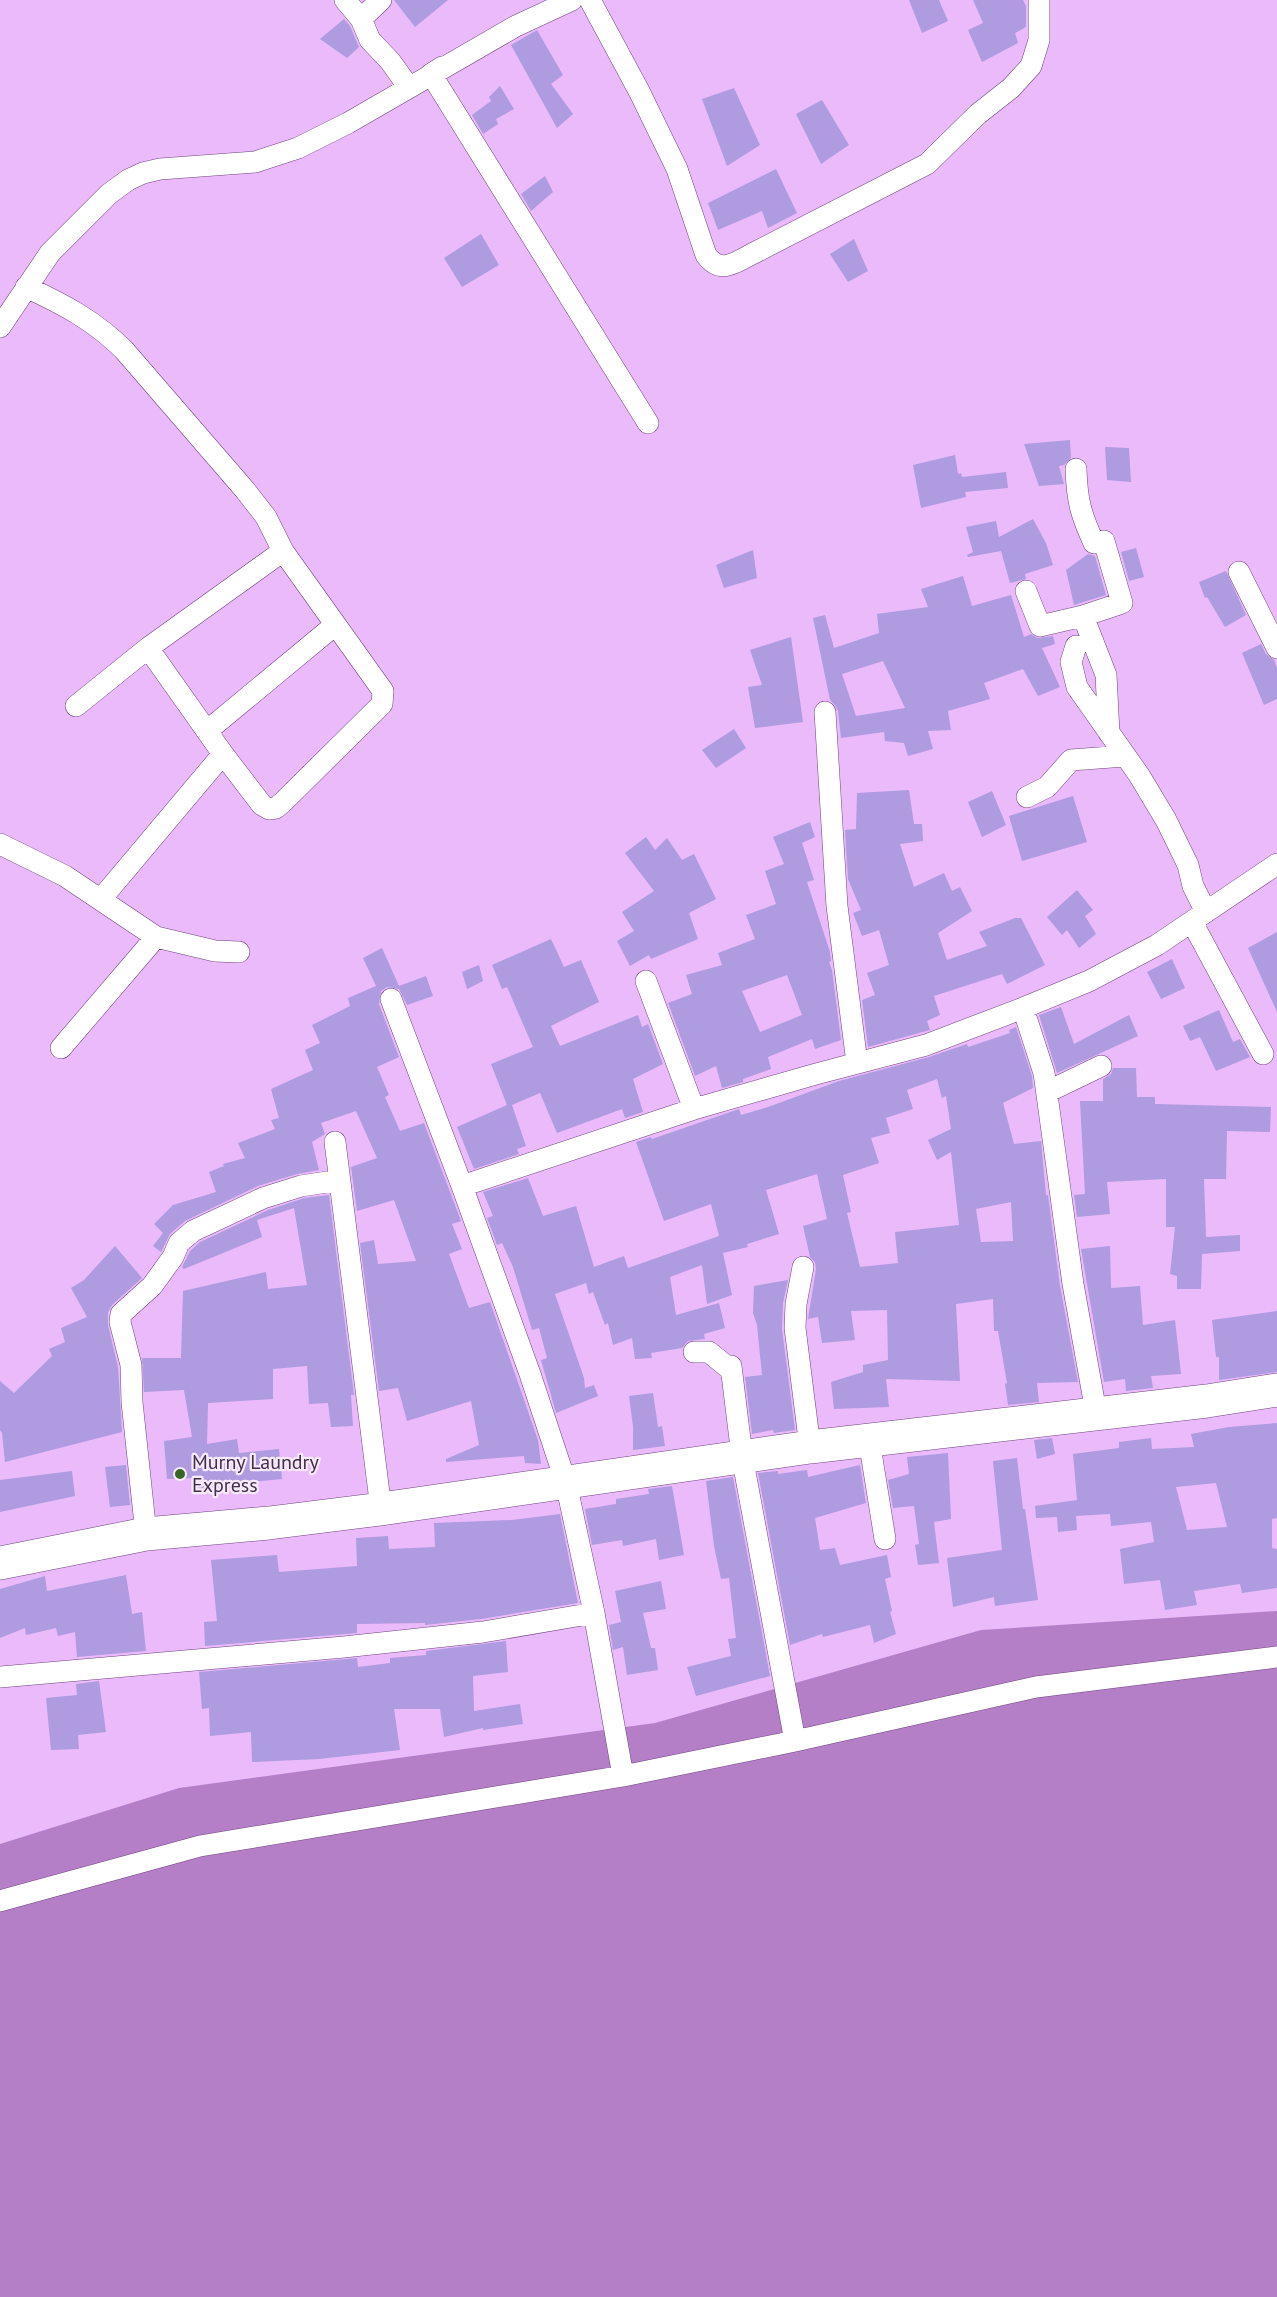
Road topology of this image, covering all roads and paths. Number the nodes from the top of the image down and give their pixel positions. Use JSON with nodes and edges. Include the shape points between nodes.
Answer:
{"nodes":[{"id":1,"x":345,"y":0,"type":"edge"},
{"id":2,"x":381,"y":0,"type":"edge"},
{"id":3,"x":573,"y":0,"type":"edge"},
{"id":4,"x":590,"y":0,"type":"edge"},
{"id":5,"x":1039,"y":0,"type":"edge"},
{"id":6,"x":361,"y":19,"type":"junction"},
{"id":7,"x":431,"y":74,"type":"junction"},
{"id":8,"x":408,"y":86,"type":"junction"},
{"id":9,"x":26,"y":287,"type":"junction"},
{"id":10,"x":0,"y":327,"type":"edge"},
{"id":11,"x":648,"y":423,"type":"dead end"},
{"id":12,"x":1076,"y":469,"type":"dead end"},
{"id":13,"x":283,"y":551,"type":"junction"},
{"id":14,"x":1239,"y":572,"type":"dead end"},
{"id":15,"x":1026,"y":591,"type":"dead end"},
{"id":16,"x":1083,"y":616,"type":"junction"},
{"id":17,"x":335,"y":625,"type":"junction"},
{"id":18,"x":1076,"y":646,"type":"dead end"},
{"id":19,"x":148,"y":648,"type":"junction"},
{"id":20,"x":1277,"y":648,"type":"edge"},
{"id":21,"x":75,"y":706,"type":"dead end"},
{"id":22,"x":825,"y":712,"type":"dead end"},
{"id":23,"x":207,"y":731,"type":"junction"},
{"id":24,"x":1109,"y":733,"type":"junction"},
{"id":25,"x":223,"y":754,"type":"junction"},
{"id":26,"x":1125,"y":756,"type":"junction"},
{"id":27,"x":1027,"y":797,"type":"dead end"},
{"id":28,"x":0,"y":844,"type":"edge"},
{"id":29,"x":1277,"y":864,"type":"edge"},
{"id":30,"x":100,"y":899,"type":"junction"},
{"id":31,"x":1199,"y":917,"type":"junction"},
{"id":32,"x":156,"y":938,"type":"junction"},
{"id":33,"x":239,"y":952,"type":"dead end"},
{"id":34,"x":646,"y":981,"type":"dead end"},
{"id":35,"x":391,"y":999,"type":"dead end"},
{"id":36,"x":1023,"y":1008,"type":"junction"},
{"id":37,"x":61,"y":1048,"type":"dead end"},
{"id":38,"x":1263,"y":1054,"type":"dead end"},
{"id":39,"x":857,"y":1063,"type":"junction"},
{"id":40,"x":1101,"y":1066,"type":"dead end"},
{"id":41,"x":1047,"y":1092,"type":"junction"},
{"id":42,"x":694,"y":1109,"type":"junction"},
{"id":43,"x":334,"y":1142,"type":"dead end"},
{"id":44,"x":340,"y":1180,"type":"junction"},
{"id":45,"x":462,"y":1186,"type":"junction"},
{"id":46,"x":803,"y":1267,"type":"dead end"},
{"id":47,"x":694,"y":1352,"type":"dead end"},
{"id":48,"x":1277,"y":1390,"type":"edge"},
{"id":49,"x":1096,"y":1412,"type":"junction"},
{"id":50,"x":869,"y":1440,"type":"junction"},
{"id":51,"x":810,"y":1448,"type":"junction"},
{"id":52,"x":742,"y":1456,"type":"junction"},
{"id":53,"x":566,"y":1483,"type":"junction"},
{"id":54,"x":381,"y":1509,"type":"junction"},
{"id":55,"x":146,"y":1534,"type":"junction"},
{"id":56,"x":885,"y":1539,"type":"dead end"},
{"id":57,"x":0,"y":1563,"type":"edge"},
{"id":58,"x":594,"y":1614,"type":"junction"},
{"id":59,"x":1277,"y":1657,"type":"edge"},
{"id":60,"x":0,"y":1677,"type":"edge"},
{"id":61,"x":795,"y":1741,"type":"junction"},
{"id":62,"x":623,"y":1776,"type":"junction"},
{"id":63,"x":0,"y":1901,"type":"edge"}],
"edges":[{"from":1,"to":6,"type":"street"},
{"from":2,"to":6,"type":"street"},
{"from":3,"to":7,"type":"street"},
{"from":4,"to":5,"type":"street","via":[[677,169],[706,255],[721,267],[927,164],[1031,66],[1039,40]]},
{"from":6,"to":8,"type":"street","via":[[370,40]]},
{"from":7,"to":8,"type":"street"},
{"from":7,"to":11,"type":"street"},
{"from":8,"to":9,"type":"street","via":[[348,123],[273,157],[227,165],[160,169],[128,180],[62,240]]},
{"from":9,"to":10,"type":"street"},
{"from":9,"to":13,"type":"street","via":[[87,319],[124,350],[245,490],[266,518]]},
{"from":12,"to":16,"type":"street","via":[[1080,511],[1094,543],[1104,541],[1122,603]]},
{"from":13,"to":17,"type":"street"},
{"from":13,"to":19,"type":"street"},
{"from":14,"to":20,"type":"street"},
{"from":15,"to":16,"type":"street","via":[[1040,626]]},
{"from":16,"to":24,"type":"street","via":[[1106,675]]},
{"from":17,"to":23,"type":"street"},
{"from":17,"to":25,"type":"street","via":[[379,685],[382,704],[276,808],[262,805]]},
{"from":18,"to":24,"type":"street","via":[[1071,662],[1077,687]]},
{"from":19,"to":21,"type":"street"},
{"from":19,"to":23,"type":"street"},
{"from":22,"to":39,"type":"street","via":[[837,906]]},
{"from":23,"to":25,"type":"street"},
{"from":24,"to":26,"type":"street"},
{"from":25,"to":30,"type":"street"},
{"from":26,"to":27,"type":"street","via":[[1071,760],[1047,787]]},
{"from":26,"to":31,"type":"street","via":[[1166,820],[1188,865]]},
{"from":28,"to":30,"type":"street","via":[[65,876]]},
{"from":29,"to":31,"type":"street"},
{"from":30,"to":32,"type":"street"},
{"from":31,"to":36,"type":"street","via":[[1124,964]]},
{"from":31,"to":38,"type":"street"},
{"from":32,"to":33,"type":"street","via":[[215,951]]},
{"from":32,"to":37,"type":"street"},
{"from":34,"to":42,"type":"street"},
{"from":35,"to":45,"type":"street"},
{"from":36,"to":39,"type":"street","via":[[926,1045]]},
{"from":36,"to":41,"type":"street"},
{"from":39,"to":42,"type":"street"},
{"from":40,"to":41,"type":"street"},
{"from":41,"to":49,"type":"street","via":[[1073,1284]]},
{"from":42,"to":45,"type":"street"},
{"from":43,"to":44,"type":"street"},
{"from":44,"to":54,"type":"street"},
{"from":44,"to":55,"type":"street","via":[[301,1186],[263,1198],[193,1231],[178,1243],[152,1286],[121,1314],[131,1365]]},
{"from":45,"to":53,"type":"street"},
{"from":46,"to":51,"type":"street","via":[[795,1328]]},
{"from":47,"to":52,"type":"street","via":[[709,1352],[731,1368]]},
{"from":48,"to":49,"type":"highway"},
{"from":49,"to":50,"type":"highway"},
{"from":50,"to":51,"type":"highway"},
{"from":50,"to":56,"type":"street"},
{"from":51,"to":52,"type":"highway"},
{"from":52,"to":53,"type":"highway"},
{"from":52,"to":61,"type":"street"},
{"from":53,"to":54,"type":"highway"},
{"from":53,"to":58,"type":"street"},
{"from":54,"to":55,"type":"highway"},
{"from":55,"to":57,"type":"highway"},
{"from":58,"to":60,"type":"street","via":[[483,1632],[344,1647]]},
{"from":58,"to":62,"type":"street"},
{"from":59,"to":61,"type":"street","via":[[1036,1688]]},
{"from":61,"to":62,"type":"street"},
{"from":62,"to":63,"type":"street","via":[[200,1846]]}]}
